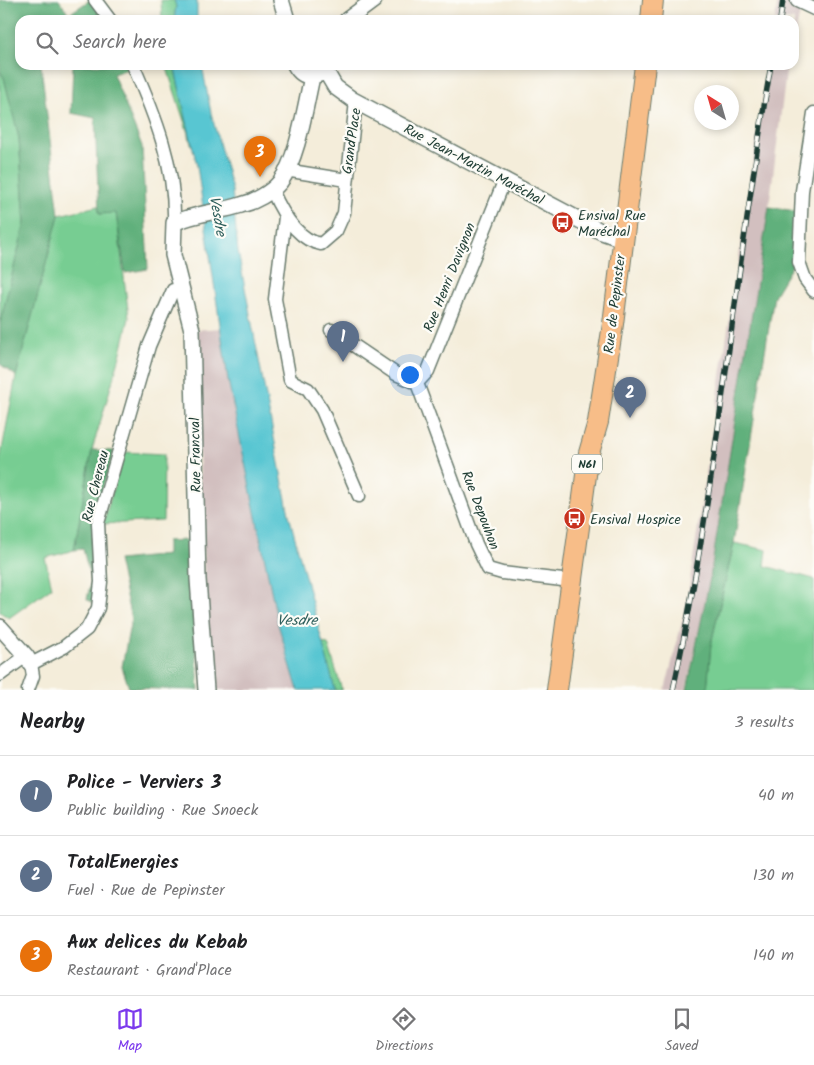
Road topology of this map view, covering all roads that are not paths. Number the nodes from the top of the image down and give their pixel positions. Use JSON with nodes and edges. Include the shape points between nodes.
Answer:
{"nodes":[{"id":1,"x":95,"y":0,"type":"edge"},
{"id":2,"x":281,"y":0,"type":"edge"},
{"id":3,"x":374,"y":0,"type":"edge"},
{"id":4,"x":654,"y":0,"type":"edge"},
{"id":5,"x":797,"y":1,"type":"edge"},
{"id":6,"x":814,"y":8,"type":"edge"},
{"id":7,"x":106,"y":15,"type":"edge"},
{"id":8,"x":286,"y":15,"type":"edge"},
{"id":9,"x":354,"y":15,"type":"edge"},
{"id":10,"x":652,"y":15,"type":"edge"},
{"id":11,"x":135,"y":70,"type":"edge"},
{"id":12,"x":298,"y":70,"type":"edge"},
{"id":13,"x":644,"y":70,"type":"edge"},
{"id":14,"x":321,"y":71,"type":"edge"},
{"id":15,"x":356,"y":101,"type":"junction"},
{"id":16,"x":814,"y":113,"type":"edge"},
{"id":17,"x":379,"y":114,"type":"joint"},
{"id":18,"x":285,"y":170,"type":"junction"},
{"id":19,"x":505,"y":179,"type":"junction"},
{"id":20,"x":347,"y":180,"type":"junction"},
{"id":21,"x":272,"y":190,"type":"junction"},
{"id":22,"x":285,"y":217,"type":"junction"},
{"id":23,"x":180,"y":220,"type":"junction"},
{"id":24,"x":622,"y":239,"type":"junction"},
{"id":25,"x":173,"y":290,"type":"dead end"},
{"id":26,"x":814,"y":291,"type":"edge"},
{"id":27,"x":331,"y":330,"type":"dead end"},
{"id":28,"x":417,"y":383,"type":"junction"},
{"id":29,"x":358,"y":496,"type":"dead end"},
{"id":30,"x":571,"y":581,"type":"junction"},
{"id":31,"x":0,"y":627,"type":"edge"},
{"id":32,"x":29,"y":660,"type":"junction"},
{"id":33,"x":0,"y":675,"type":"edge"},
{"id":34,"x":28,"y":690,"type":"edge"},
{"id":35,"x":206,"y":690,"type":"edge"},
{"id":36,"x":557,"y":690,"type":"edge"}],
"edges":[{"from":1,"to":7,"type":"street"},
{"from":2,"to":8,"type":"street"},
{"from":3,"to":9,"type":"street"},
{"from":4,"to":10,"type":"main road"},
{"from":5,"to":6,"type":"street"},
{"from":11,"to":23,"type":"street","via":[[156,116]]},
{"from":12,"to":14,"type":"street","name":"Grand'Place","via":[[301,74]]},
{"from":13,"to":24,"type":"main road","name":"Rue de Pepinster","number":"N61"},
{"from":14,"to":15,"type":"street","name":"Grand'Place","via":[[335,87]]},
{"from":14,"to":18,"type":"street"},
{"from":15,"to":17,"type":"street","name":"Grand'Place"},
{"from":15,"to":20,"type":"street","name":"Grand'Place"},
{"from":16,"to":26,"type":"street","via":[[802,191],[799,262]]},
{"from":17,"to":19,"type":"street","name":"Rue Jean-Martin Maréchal"},
{"from":18,"to":20,"type":"street","name":"Grand'Place"},
{"from":18,"to":21,"type":"street"},
{"from":19,"to":24,"type":"street","name":"Rue Jean-Martin Maréchal","via":[[602,232]]},
{"from":19,"to":28,"type":"street","name":"Rue Henri Davignon","via":[[428,371]]},
{"from":20,"to":22,"type":"street","via":[[344,213],[336,231],[321,244],[312,243]]},
{"from":21,"to":22,"type":"street"},
{"from":21,"to":23,"type":"street","via":[[242,205]]},
{"from":22,"to":29,"type":"street","via":[[275,299],[290,380],[308,389],[322,410]]},
{"from":23,"to":35,"type":"street","name":"Rue Francval","via":[[173,255],[192,330],[198,579]]},
{"from":24,"to":30,"type":"main road","name":"Rue de Pepinster","number":"N61","via":[[613,324],[598,422],[589,453]]},
{"from":25,"to":32,"type":"street","name":"Rue Chereau","via":[[150,346],[98,523],[101,582],[98,608],[87,629],[64,647]]},
{"from":27,"to":28,"type":"street","via":[[396,374]]},
{"from":28,"to":30,"type":"street","name":"Rue Depouhon","via":[[488,569]]},
{"from":30,"to":36,"type":"main road","name":"Rue de Pepinster","number":"N61"},
{"from":31,"to":32,"type":"street"},
{"from":32,"to":33,"type":"street","name":"Rue Chereau"},
{"from":32,"to":34,"type":"street","via":[[33,676]]}]}
